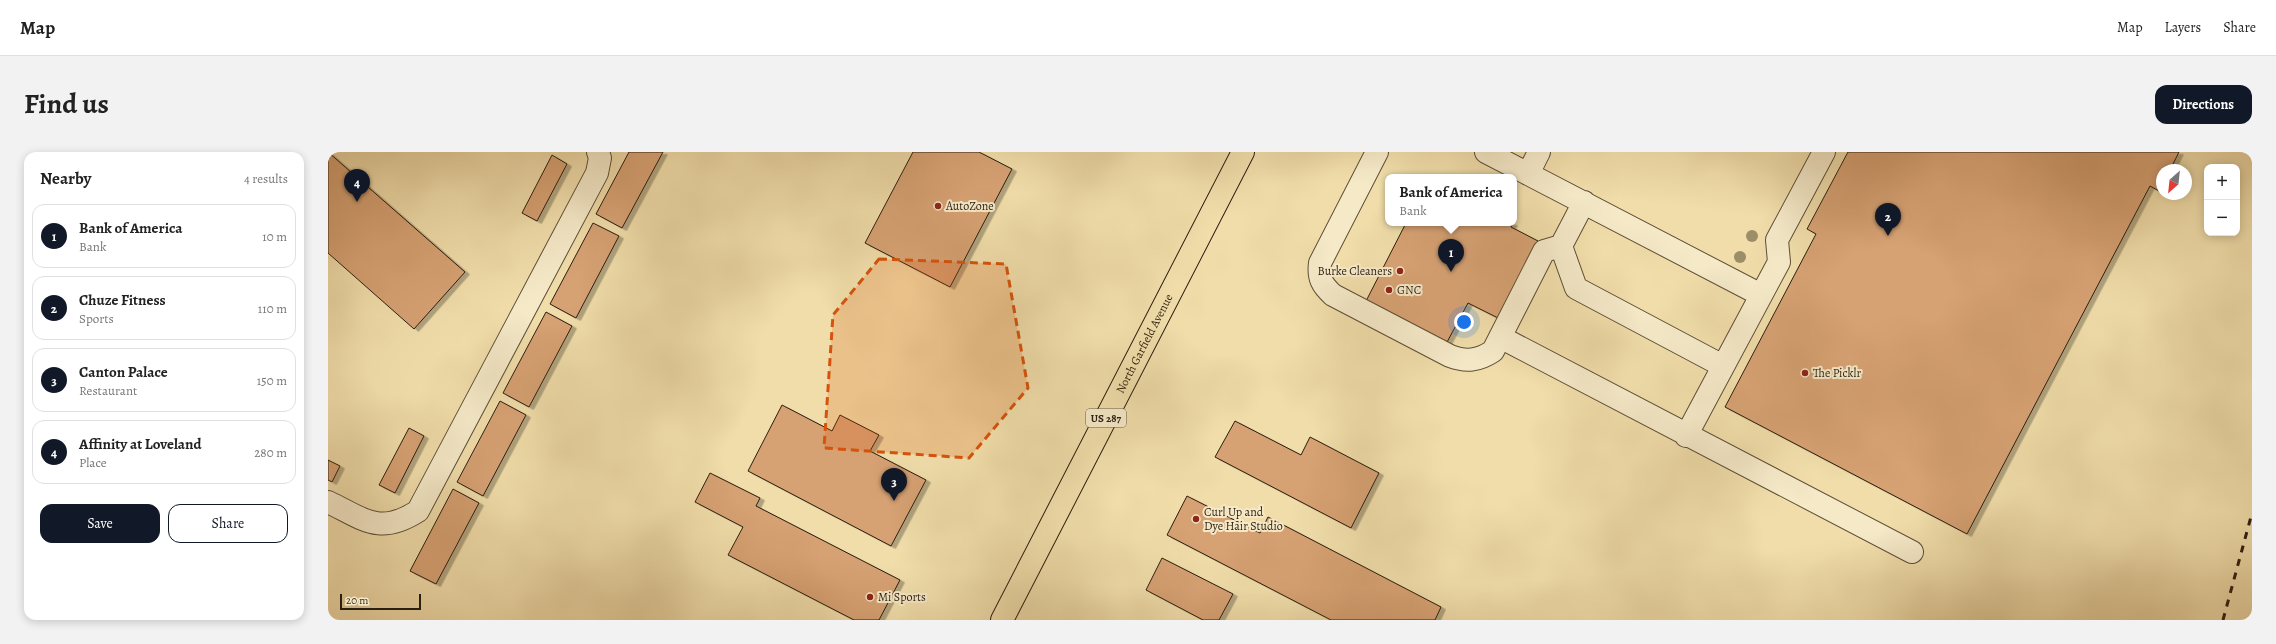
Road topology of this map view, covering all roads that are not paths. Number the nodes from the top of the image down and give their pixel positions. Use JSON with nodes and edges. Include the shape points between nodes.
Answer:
{"nodes":[{"id":1,"x":598,"y":152,"type":"edge"},
{"id":2,"x":1243,"y":152,"type":"edge"},
{"id":3,"x":1377,"y":152,"type":"edge"},
{"id":4,"x":1486,"y":152,"type":"edge"},
{"id":5,"x":1539,"y":152,"type":"edge"},
{"id":6,"x":1816,"y":155,"type":"edge"},
{"id":7,"x":1528,"y":174,"type":"junction"},
{"id":8,"x":1584,"y":202,"type":"junction"},
{"id":9,"x":1562,"y":246,"type":"junction"},
{"id":10,"x":1761,"y":295,"type":"junction"},
{"id":11,"x":1500,"y":338,"type":"junction"},
{"id":12,"x":1723,"y":366,"type":"junction"},
{"id":13,"x":1686,"y":436,"type":"junction"},
{"id":14,"x":328,"y":502,"type":"edge"},
{"id":15,"x":1912,"y":552,"type":"dead end"},
{"id":16,"x":1008,"y":618,"type":"edge"}],
"edges":[{"from":1,"to":14,"type":"lane","via":[[600,158],[597,173],[418,511],[406,519],[376,525]]},
{"from":2,"to":16,"type":"highway","name":"North Garfield Avenue","number":"US 287"},
{"from":3,"to":11,"type":"lane","via":[[1320,263],[1318,275],[1323,286],[1333,295],[1460,360],[1482,358],[1493,351]]},
{"from":4,"to":7,"type":"lane"},
{"from":5,"to":7,"type":"lane"},
{"from":6,"to":10,"type":"lane","via":[[1778,240],[1779,262]]},
{"from":7,"to":8,"type":"lane"},
{"from":8,"to":9,"type":"lane"},
{"from":8,"to":10,"type":"lane"},
{"from":9,"to":11,"type":"lane","via":[[1544,251]]},
{"from":9,"to":12,"type":"lane","via":[[1576,288]]},
{"from":10,"to":12,"type":"lane"},
{"from":11,"to":13,"type":"lane"},
{"from":12,"to":13,"type":"lane"},
{"from":13,"to":15,"type":"lane"}]}
